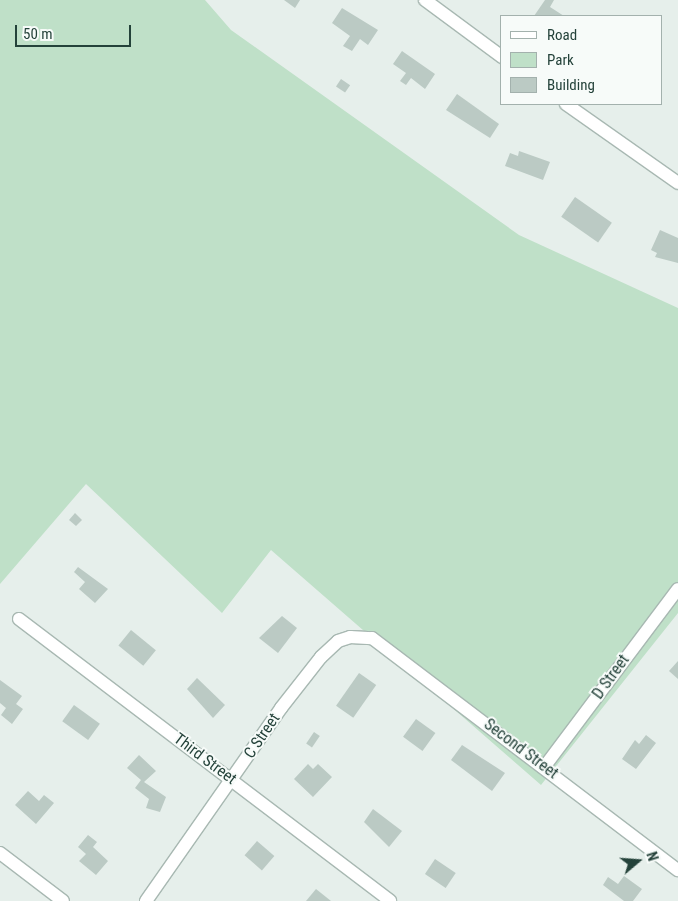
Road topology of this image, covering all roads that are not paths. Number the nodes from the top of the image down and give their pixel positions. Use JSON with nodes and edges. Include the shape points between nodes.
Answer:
{"nodes":[{"id":1,"x":425,"y":0,"type":"edge"},
{"id":2,"x":500,"y":55,"type":"edge"},
{"id":3,"x":567,"y":105,"type":"edge"},
{"id":4,"x":678,"y":182,"type":"edge"},
{"id":5,"x":678,"y":589,"type":"edge"},
{"id":6,"x":19,"y":619,"type":"dead end"},
{"id":7,"x":359,"y":638,"type":"joint"},
{"id":8,"x":545,"y":766,"type":"junction"},
{"id":9,"x":232,"y":780,"type":"junction"},
{"id":10,"x":0,"y":853,"type":"edge"},
{"id":11,"x":678,"y":870,"type":"edge"},
{"id":12,"x":63,"y":901,"type":"edge"},
{"id":13,"x":146,"y":901,"type":"edge"},
{"id":14,"x":390,"y":901,"type":"edge"}],
"edges":[{"from":1,"to":2,"type":"street"},
{"from":3,"to":4,"type":"street"},
{"from":5,"to":8,"type":"street","name":"D Street"},
{"from":6,"to":9,"type":"street","name":"Third Street"},
{"from":7,"to":8,"type":"street","name":"Second Street","via":[[372,638]]},
{"from":7,"to":9,"type":"street","name":"C Street","via":[[338,641],[321,657]]},
{"from":8,"to":11,"type":"street","name":"Second Street"},
{"from":9,"to":13,"type":"street","name":"C Street"},
{"from":9,"to":14,"type":"street","name":"Third Street"},
{"from":10,"to":12,"type":"street"}]}
